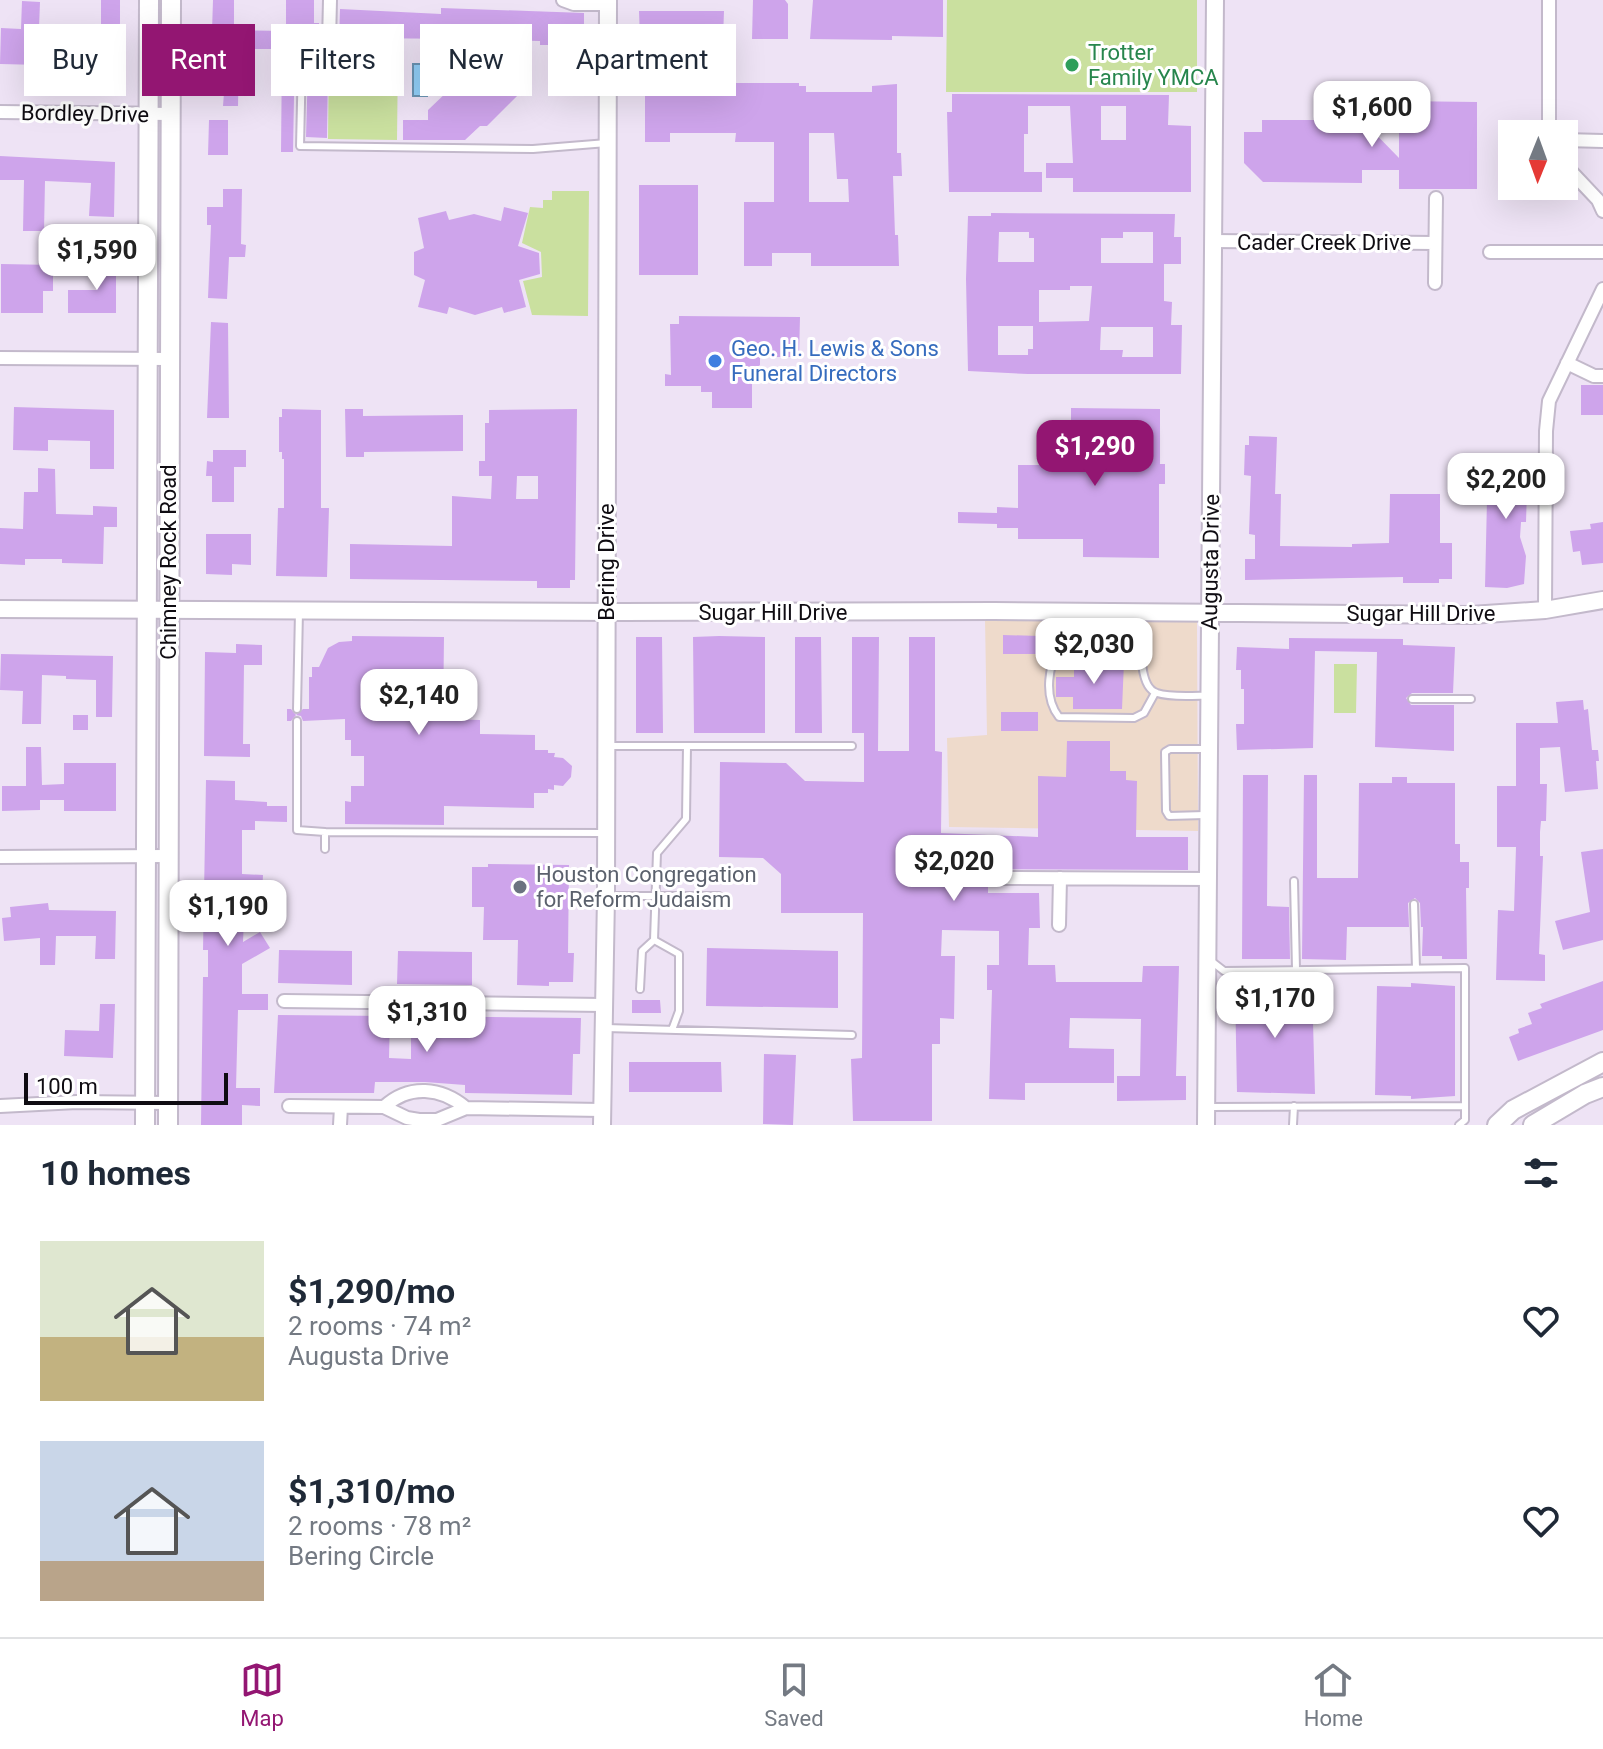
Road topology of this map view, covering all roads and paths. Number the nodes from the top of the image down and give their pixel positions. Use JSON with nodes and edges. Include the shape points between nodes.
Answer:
{"nodes":[{"id":1,"x":149,"y":0,"type":"edge"},
{"id":2,"x":171,"y":0,"type":"edge"},
{"id":3,"x":330,"y":0,"type":"edge"},
{"id":4,"x":563,"y":0,"type":"edge"},
{"id":5,"x":1215,"y":0,"type":"edge"},
{"id":6,"x":1549,"y":0,"type":"edge"},
{"id":7,"x":608,"y":2,"type":"edge"},
{"id":8,"x":329,"y":24,"type":"edge"},
{"id":9,"x":301,"y":96,"type":"edge"},
{"id":10,"x":0,"y":112,"type":"edge"},
{"id":11,"x":148,"y":114,"type":"junction"},
{"id":12,"x":171,"y":114,"type":"junction"},
{"id":13,"x":1549,"y":120,"type":"edge"},
{"id":14,"x":1578,"y":140,"type":"edge"},
{"id":15,"x":1603,"y":141,"type":"edge"},
{"id":16,"x":607,"y":143,"type":"junction"},
{"id":17,"x":1578,"y":179,"type":"edge"},
{"id":18,"x":1436,"y":198,"type":"dead end"},
{"id":19,"x":1603,"y":211,"type":"edge"},
{"id":20,"x":1212,"y":241,"type":"junction"},
{"id":21,"x":1435,"y":243,"type":"junction"},
{"id":22,"x":1490,"y":252,"type":"dead end"},
{"id":23,"x":1603,"y":252,"type":"edge"},
{"id":24,"x":1435,"y":283,"type":"dead end"},
{"id":25,"x":1602,"y":294,"type":"edge"},
{"id":26,"x":0,"y":358,"type":"edge"},
{"id":27,"x":148,"y":359,"type":"junction"},
{"id":28,"x":169,"y":359,"type":"junction"},
{"id":29,"x":1567,"y":363,"type":"junction"},
{"id":30,"x":1603,"y":376,"type":"edge"},
{"id":31,"x":1603,"y":600,"type":"edge"},
{"id":32,"x":0,"y":609,"type":"edge"},
{"id":33,"x":147,"y":609,"type":"junction"},
{"id":34,"x":167,"y":609,"type":"junction"},
{"id":35,"x":1545,"y":610,"type":"junction"},
{"id":36,"x":299,"y":611,"type":"junction"},
{"id":37,"x":1053,"y":611,"type":"junction"},
{"id":38,"x":606,"y":612,"type":"junction"},
{"id":39,"x":1142,"y":612,"type":"junction"},
{"id":40,"x":1209,"y":613,"type":"junction"},
{"id":41,"x":1059,"y":641,"type":"junction"},
{"id":42,"x":1142,"y":642,"type":"junction"},
{"id":43,"x":1155,"y":693,"type":"junction"},
{"id":44,"x":1209,"y":696,"type":"junction"},
{"id":45,"x":1412,"y":699,"type":"dead end"},
{"id":46,"x":1471,"y":699,"type":"dead end"},
{"id":47,"x":297,"y":709,"type":"dead end"},
{"id":48,"x":297,"y":721,"type":"dead end"},
{"id":49,"x":606,"y":746,"type":"junction"},
{"id":50,"x":687,"y":746,"type":"junction"},
{"id":51,"x":852,"y":746,"type":"dead end"},
{"id":52,"x":1209,"y":749,"type":"junction"},
{"id":53,"x":1209,"y":815,"type":"junction"},
{"id":54,"x":325,"y":832,"type":"junction"},
{"id":55,"x":605,"y":833,"type":"junction"},
{"id":56,"x":325,"y":849,"type":"dead end"},
{"id":57,"x":145,"y":856,"type":"junction"},
{"id":58,"x":167,"y":856,"type":"junction"},
{"id":59,"x":0,"y":857,"type":"edge"},
{"id":60,"x":991,"y":878,"type":"dead end"},
{"id":61,"x":1060,"y":878,"type":"junction"},
{"id":62,"x":1209,"y":879,"type":"junction"},
{"id":63,"x":1294,"y":881,"type":"dead end"},
{"id":64,"x":606,"y":896,"type":"junction"},
{"id":65,"x":656,"y":896,"type":"junction"},
{"id":66,"x":719,"y":896,"type":"dead end"},
{"id":67,"x":1414,"y":904,"type":"dead end"},
{"id":68,"x":1059,"y":925,"type":"dead end"},
{"id":69,"x":654,"y":940,"type":"junction"},
{"id":70,"x":1207,"y":958,"type":"junction"},
{"id":71,"x":1416,"y":968,"type":"junction"},
{"id":72,"x":1296,"y":969,"type":"junction"},
{"id":73,"x":640,"y":989,"type":"dead end"},
{"id":74,"x":284,"y":1001,"type":"dead end"},
{"id":75,"x":603,"y":1005,"type":"junction"},
{"id":76,"x":603,"y":1028,"type":"junction"},
{"id":77,"x":672,"y":1030,"type":"junction"},
{"id":78,"x":852,"y":1035,"type":"dead end"},
{"id":79,"x":1603,"y":1062,"type":"edge"},
{"id":80,"x":1603,"y":1087,"type":"edge"},
{"id":81,"x":145,"y":1102,"type":"junction"},
{"id":82,"x":168,"y":1103,"type":"junction"},
{"id":83,"x":0,"y":1106,"type":"edge"},
{"id":84,"x":289,"y":1106,"type":"dead end"},
{"id":85,"x":1294,"y":1106,"type":"junction"},
{"id":86,"x":1464,"y":1106,"type":"junction"},
{"id":87,"x":341,"y":1107,"type":"junction"},
{"id":88,"x":384,"y":1107,"type":"junction"},
{"id":89,"x":1206,"y":1107,"type":"junction"},
{"id":90,"x":466,"y":1108,"type":"junction"},
{"id":91,"x":602,"y":1118,"type":"edge"},
{"id":92,"x":145,"y":1125,"type":"edge"},
{"id":93,"x":168,"y":1125,"type":"edge"},
{"id":94,"x":340,"y":1125,"type":"edge"},
{"id":95,"x":1206,"y":1125,"type":"edge"},
{"id":96,"x":1293,"y":1125,"type":"edge"},
{"id":97,"x":1459,"y":1125,"type":"edge"},
{"id":98,"x":1497,"y":1125,"type":"edge"},
{"id":99,"x":1533,"y":1125,"type":"edge"}],
"edges":[{"from":1,"to":11,"type":"main road","name":"Chimney Rock Road"},
{"from":2,"to":12,"type":"main road","name":"Chimney Rock Road"},
{"from":3,"to":8,"type":"street"},
{"from":4,"to":7,"type":"street"},
{"from":5,"to":20,"type":"street","name":"Augusta Drive"},
{"from":6,"to":13,"type":"street"},
{"from":7,"to":16,"type":"street","name":"Bering Drive"},
{"from":9,"to":16,"type":"lane","via":[[300,146],[533,149]]},
{"from":10,"to":11,"type":"street","name":"Bordley Drive"},
{"from":11,"to":12,"type":"street","name":"Bordley Drive"},
{"from":11,"to":27,"type":"main road","name":"Chimney Rock Road"},
{"from":12,"to":28,"type":"main road","name":"Chimney Rock Road"},
{"from":14,"to":15,"type":"street"},
{"from":16,"to":38,"type":"street","name":"Bering Drive"},
{"from":17,"to":19,"type":"street"},
{"from":18,"to":21,"type":"street","name":"Cader Creek Drive"},
{"from":20,"to":21,"type":"street","name":"Cader Creek Drive"},
{"from":20,"to":40,"type":"street","name":"Augusta Drive"},
{"from":21,"to":24,"type":"street","name":"Cader Creek Drive"},
{"from":22,"to":23,"type":"street"},
{"from":25,"to":29,"type":"street"},
{"from":26,"to":27,"type":"street"},
{"from":27,"to":28,"type":"street"},
{"from":27,"to":33,"type":"main road","name":"Chimney Rock Road"},
{"from":28,"to":34,"type":"main road","name":"Chimney Rock Road"},
{"from":29,"to":30,"type":"street"},
{"from":29,"to":35,"type":"street","via":[[1549,401],[1546,431]]},
{"from":31,"to":35,"type":"street","name":"Sugar Hill Drive"},
{"from":32,"to":33,"type":"street","name":"Sugar Hill Drive"},
{"from":33,"to":34,"type":"street","name":"Sugar Hill Drive"},
{"from":33,"to":57,"type":"main road","name":"Chimney Rock Road"},
{"from":34,"to":36,"type":"street","name":"Sugar Hill Drive"},
{"from":34,"to":58,"type":"main road","name":"Chimney Rock Road"},
{"from":35,"to":40,"type":"street","name":"Sugar Hill Drive","via":[[1471,615]]},
{"from":36,"to":38,"type":"street","name":"Sugar Hill Drive"},
{"from":36,"to":47,"type":"lane"},
{"from":37,"to":38,"type":"street","name":"Sugar Hill Drive"},
{"from":37,"to":39,"type":"street","name":"Sugar Hill Drive"},
{"from":37,"to":41,"type":"lane","via":[[1053,636]]},
{"from":38,"to":49,"type":"street","name":"Bering Drive"},
{"from":39,"to":40,"type":"street","name":"Sugar Hill Drive"},
{"from":39,"to":42,"type":"lane"},
{"from":40,"to":44,"type":"street","name":"Augusta Drive"},
{"from":41,"to":42,"type":"lane"},
{"from":41,"to":43,"type":"lane","via":[[1049,680],[1051,707],[1059,717],[1134,718],[1144,713]]},
{"from":42,"to":43,"type":"lane","via":[[1143,675]]},
{"from":43,"to":44,"type":"lane"},
{"from":44,"to":52,"type":"street","name":"Augusta Drive"},
{"from":45,"to":46,"type":"lane"},
{"from":48,"to":54,"type":"lane","via":[[297,830]]},
{"from":49,"to":50,"type":"lane"},
{"from":49,"to":55,"type":"street","name":"Bering Drive"},
{"from":50,"to":51,"type":"lane"},
{"from":50,"to":65,"type":"lane","via":[[686,819],[657,853]]},
{"from":52,"to":53,"type":"street","name":"Augusta Drive"},
{"from":52,"to":53,"type":"lane","via":[[1165,752],[1169,816]]},
{"from":53,"to":62,"type":"street","name":"Augusta Drive"},
{"from":54,"to":55,"type":"lane"},
{"from":54,"to":56,"type":"lane"},
{"from":55,"to":64,"type":"street","name":"Bering Drive"},
{"from":57,"to":58,"type":"street"},
{"from":57,"to":59,"type":"street"},
{"from":57,"to":81,"type":"main road","name":"Chimney Rock Road"},
{"from":58,"to":82,"type":"main road","name":"Chimney Rock Road"},
{"from":60,"to":61,"type":"street"},
{"from":61,"to":62,"type":"street"},
{"from":61,"to":68,"type":"street"},
{"from":62,"to":70,"type":"street","name":"Augusta Drive"},
{"from":63,"to":72,"type":"lane"},
{"from":64,"to":65,"type":"lane"},
{"from":64,"to":75,"type":"street","name":"Bering Drive"},
{"from":65,"to":66,"type":"lane"},
{"from":65,"to":69,"type":"lane"},
{"from":67,"to":71,"type":"lane"},
{"from":69,"to":73,"type":"lane","via":[[642,951]]},
{"from":69,"to":77,"type":"lane","via":[[679,954],[679,1011]]},
{"from":70,"to":72,"type":"lane","via":[[1224,971]]},
{"from":70,"to":89,"type":"street","name":"Augusta Drive"},
{"from":71,"to":72,"type":"lane"},
{"from":71,"to":86,"type":"lane","via":[[1465,968]]},
{"from":74,"to":75,"type":"street"},
{"from":75,"to":76,"type":"street","name":"Bering Drive"},
{"from":76,"to":77,"type":"lane"},
{"from":76,"to":91,"type":"street","name":"Bering Drive"},
{"from":77,"to":78,"type":"lane"},
{"from":79,"to":98,"type":"main road","via":[[1513,1110]]},
{"from":80,"to":99,"type":"main road"},
{"from":81,"to":82,"type":"street"},
{"from":81,"to":83,"type":"street"},
{"from":81,"to":92,"type":"main road","name":"Chimney Rock Road"},
{"from":82,"to":93,"type":"main road","name":"Chimney Rock Road"},
{"from":84,"to":87,"type":"street"},
{"from":85,"to":86,"type":"lane"},
{"from":85,"to":89,"type":"lane"},
{"from":85,"to":96,"type":"lane"},
{"from":86,"to":97,"type":"lane","via":[[1465,1120]]},
{"from":87,"to":88,"type":"street"},
{"from":87,"to":94,"type":"street"},
{"from":88,"to":90,"type":"street","via":[[419,1120],[437,1120]]},
{"from":88,"to":90,"type":"street","via":[[416,1091],[446,1094]]},
{"from":89,"to":95,"type":"street","name":"Augusta Drive"},
{"from":90,"to":91,"type":"street"}]}
